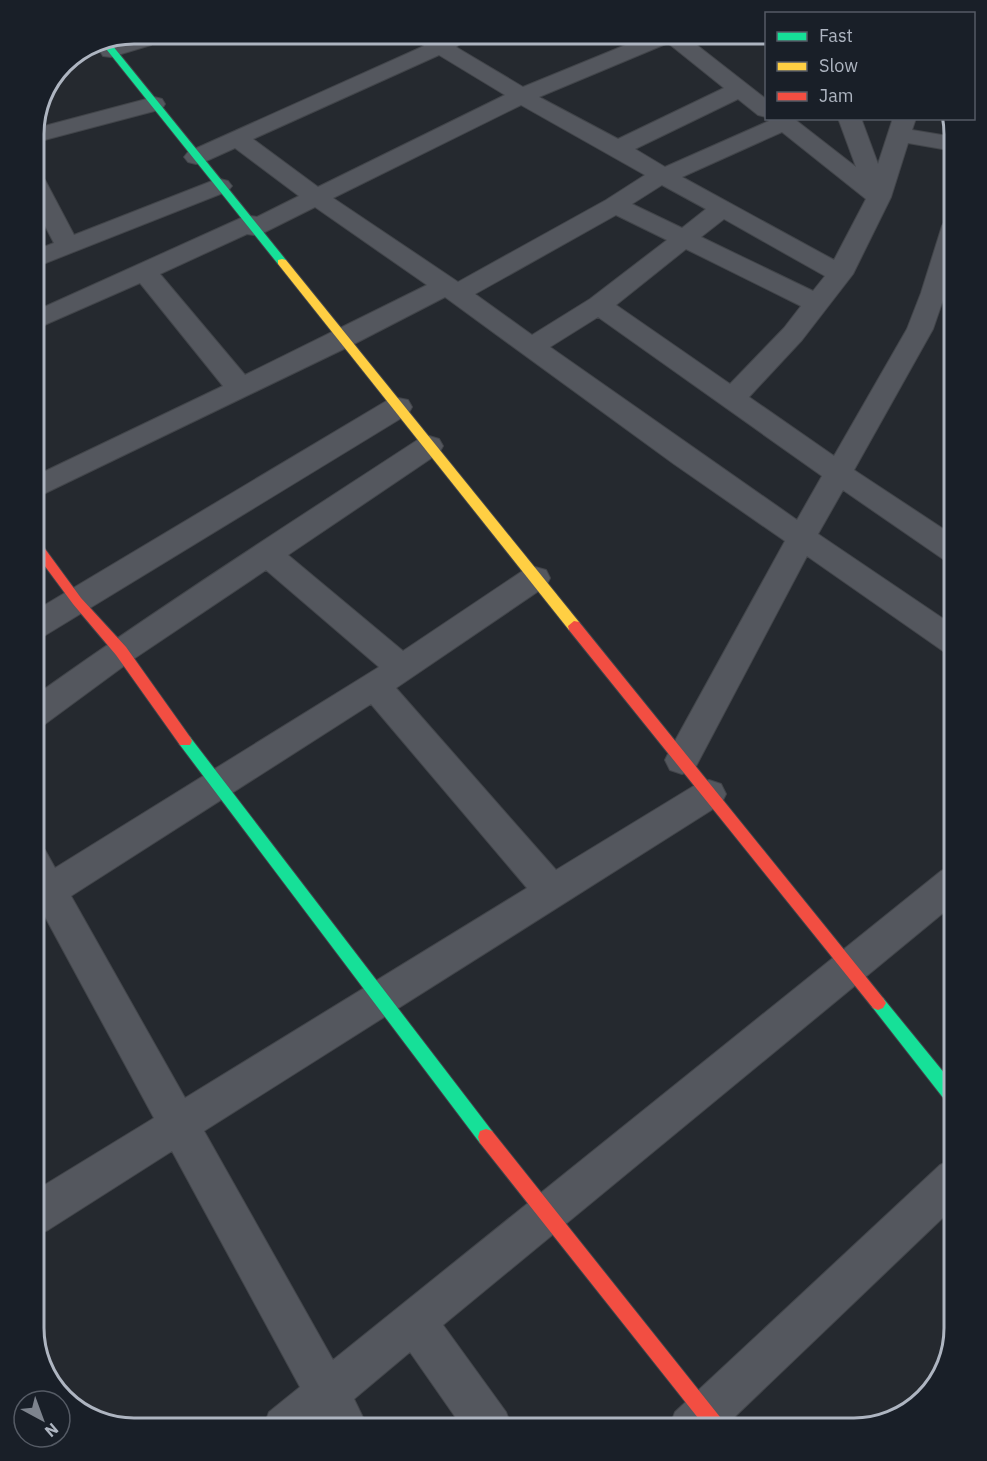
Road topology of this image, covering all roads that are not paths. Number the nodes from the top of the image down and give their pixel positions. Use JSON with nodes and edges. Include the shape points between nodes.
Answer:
{"nodes":[{"id":1,"x":428,"y":44,"type":"edge"},
{"id":2,"x":435,"y":44,"type":"edge"},
{"id":3,"x":648,"y":44,"type":"edge"},
{"id":4,"x":682,"y":44,"type":"edge"},
{"id":5,"x":108,"y":47,"type":"edge"},
{"id":6,"x":740,"y":89,"type":"junction"},
{"id":7,"x":521,"y":96,"type":"junction"},
{"id":8,"x":154,"y":104,"type":"junction"},
{"id":9,"x":765,"y":108,"type":"edge"},
{"id":10,"x":770,"y":120,"type":"edge"},
{"id":11,"x":780,"y":120,"type":"edge"},
{"id":12,"x":850,"y":120,"type":"edge"},
{"id":13,"x":902,"y":127,"type":"edge"},
{"id":14,"x":44,"y":133,"type":"edge"},
{"id":15,"x":237,"y":138,"type":"junction"},
{"id":16,"x":944,"y":141,"type":"edge"},
{"id":17,"x":618,"y":148,"type":"junction"},
{"id":18,"x":196,"y":157,"type":"junction"},
{"id":19,"x":663,"y":175,"type":"junction"},
{"id":20,"x":220,"y":186,"type":"junction"},
{"id":21,"x":879,"y":197,"type":"junction"},
{"id":22,"x":317,"y":198,"type":"junction"},
{"id":23,"x":44,"y":201,"type":"edge"},
{"id":24,"x":615,"y":205,"type":"junction"},
{"id":25,"x":722,"y":209,"type":"junction"},
{"id":26,"x":252,"y":226,"type":"junction"},
{"id":27,"x":684,"y":238,"type":"junction"},
{"id":28,"x":68,"y":246,"type":"junction"},
{"id":29,"x":44,"y":256,"type":"edge"},
{"id":30,"x":944,"y":260,"type":"edge"},
{"id":31,"x":145,"y":272,"type":"junction"},
{"id":32,"x":840,"y":274,"type":"junction"},
{"id":33,"x":451,"y":290,"type":"junction"},
{"id":34,"x":817,"y":303,"type":"junction"},
{"id":35,"x":599,"y":304,"type":"junction"},
{"id":36,"x":44,"y":317,"type":"edge"},
{"id":37,"x":343,"y":339,"type":"junction"},
{"id":38,"x":531,"y":347,"type":"junction"},
{"id":39,"x":240,"y":388,"type":"junction"},
{"id":40,"x":733,"y":397,"type":"junction"},
{"id":41,"x":398,"y":407,"type":"junction"},
{"id":42,"x":429,"y":446,"type":"junction"},
{"id":43,"x":838,"y":473,"type":"junction"},
{"id":44,"x":44,"y":484,"type":"edge"},
{"id":45,"x":802,"y":537,"type":"junction"},
{"id":46,"x":944,"y":544,"type":"edge"},
{"id":47,"x":266,"y":553,"type":"junction"},
{"id":48,"x":44,"y":556,"type":"edge"},
{"id":49,"x":535,"y":578,"type":"junction"},
{"id":50,"x":77,"y":600,"type":"junction"},
{"id":51,"x":44,"y":620,"type":"edge"},
{"id":52,"x":944,"y":631,"type":"edge"},
{"id":53,"x":121,"y":651,"type":"junction"},
{"id":54,"x":388,"y":676,"type":"junction"},
{"id":55,"x":44,"y":707,"type":"edge"},
{"id":56,"x":682,"y":760,"type":"junction"},
{"id":57,"x":217,"y":786,"type":"junction"},
{"id":58,"x":709,"y":794,"type":"junction"},
{"id":59,"x":44,"y":881,"type":"edge"},
{"id":60,"x":944,"y":890,"type":"edge"},
{"id":61,"x":553,"y":892,"type":"junction"},
{"id":62,"x":44,"y":893,"type":"edge"},
{"id":63,"x":850,"y":969,"type":"junction"},
{"id":64,"x":379,"y":999,"type":"junction"},
{"id":65,"x":944,"y":1086,"type":"edge"},
{"id":66,"x":179,"y":1123,"type":"junction"},
{"id":67,"x":944,"y":1189,"type":"edge"},
{"id":68,"x":44,"y":1208,"type":"edge"},
{"id":69,"x":545,"y":1213,"type":"junction"},
{"id":70,"x":414,"y":1321,"type":"junction"},
{"id":71,"x":327,"y":1393,"type":"junction"},
{"id":72,"x":298,"y":1417,"type":"edge"},
{"id":73,"x":340,"y":1417,"type":"edge"},
{"id":74,"x":483,"y":1417,"type":"edge"},
{"id":75,"x":701,"y":1418,"type":"edge"},
{"id":76,"x":710,"y":1418,"type":"edge"}],
"edges":[{"from":1,"to":15,"type":"street"},
{"from":2,"to":7,"type":"street"},
{"from":3,"to":7,"type":"street"},
{"from":4,"to":6,"type":"street"},
{"from":5,"to":8,"type":"street"},
{"from":6,"to":9,"type":"street"},
{"from":6,"to":17,"type":"street"},
{"from":7,"to":17,"type":"street"},
{"from":7,"to":22,"type":"street"},
{"from":8,"to":14,"type":"street"},
{"from":8,"to":18,"type":"street"},
{"from":10,"to":19,"type":"street"},
{"from":11,"to":21,"type":"street"},
{"from":12,"to":21,"type":"street"},
{"from":13,"to":16,"type":"street"},
{"from":13,"to":21,"type":"street"},
{"from":15,"to":18,"type":"street"},
{"from":15,"to":22,"type":"street"},
{"from":17,"to":19,"type":"street"},
{"from":18,"to":20,"type":"street"},
{"from":19,"to":24,"type":"street"},
{"from":19,"to":25,"type":"street"},
{"from":20,"to":26,"type":"street"},
{"from":20,"to":28,"type":"street"},
{"from":21,"to":32,"type":"street"},
{"from":22,"to":26,"type":"street"},
{"from":22,"to":33,"type":"street"},
{"from":23,"to":28,"type":"street"},
{"from":24,"to":27,"type":"street"},
{"from":24,"to":33,"type":"street"},
{"from":25,"to":27,"type":"street"},
{"from":25,"to":32,"type":"street"},
{"from":26,"to":31,"type":"street"},
{"from":26,"to":37,"type":"street"},
{"from":27,"to":34,"type":"street"},
{"from":27,"to":35,"type":"street"},
{"from":28,"to":29,"type":"street"},
{"from":30,"to":43,"type":"street","via":[[920,328]]},
{"from":31,"to":36,"type":"street"},
{"from":31,"to":39,"type":"street"},
{"from":32,"to":34,"type":"street"},
{"from":33,"to":37,"type":"street"},
{"from":33,"to":38,"type":"street"},
{"from":34,"to":40,"type":"street"},
{"from":35,"to":38,"type":"street"},
{"from":35,"to":40,"type":"street"},
{"from":37,"to":39,"type":"street"},
{"from":37,"to":41,"type":"street"},
{"from":38,"to":45,"type":"street"},
{"from":39,"to":44,"type":"street"},
{"from":40,"to":43,"type":"street"},
{"from":41,"to":42,"type":"street"},
{"from":41,"to":50,"type":"street"},
{"from":42,"to":47,"type":"street"},
{"from":42,"to":49,"type":"street"},
{"from":43,"to":45,"type":"street"},
{"from":43,"to":46,"type":"street"},
{"from":45,"to":52,"type":"street"},
{"from":45,"to":56,"type":"street"},
{"from":47,"to":53,"type":"street"},
{"from":47,"to":54,"type":"street"},
{"from":48,"to":50,"type":"street"},
{"from":49,"to":54,"type":"street"},
{"from":49,"to":56,"type":"street"},
{"from":50,"to":51,"type":"street"},
{"from":50,"to":53,"type":"street"},
{"from":53,"to":55,"type":"street"},
{"from":53,"to":57,"type":"street"},
{"from":54,"to":57,"type":"street"},
{"from":54,"to":61,"type":"street"},
{"from":56,"to":58,"type":"street"},
{"from":57,"to":59,"type":"street"},
{"from":57,"to":64,"type":"street"},
{"from":58,"to":61,"type":"street"},
{"from":58,"to":63,"type":"street"},
{"from":60,"to":63,"type":"street"},
{"from":61,"to":64,"type":"street"},
{"from":62,"to":66,"type":"street"},
{"from":63,"to":65,"type":"street"},
{"from":63,"to":69,"type":"street"},
{"from":64,"to":66,"type":"street"},
{"from":64,"to":69,"type":"street"},
{"from":66,"to":68,"type":"street"},
{"from":66,"to":71,"type":"street"},
{"from":67,"to":76,"type":"street"},
{"from":69,"to":70,"type":"street"},
{"from":69,"to":75,"type":"street"},
{"from":70,"to":71,"type":"street"},
{"from":70,"to":74,"type":"street"},
{"from":71,"to":72,"type":"street"},
{"from":71,"to":73,"type":"street"}]}
